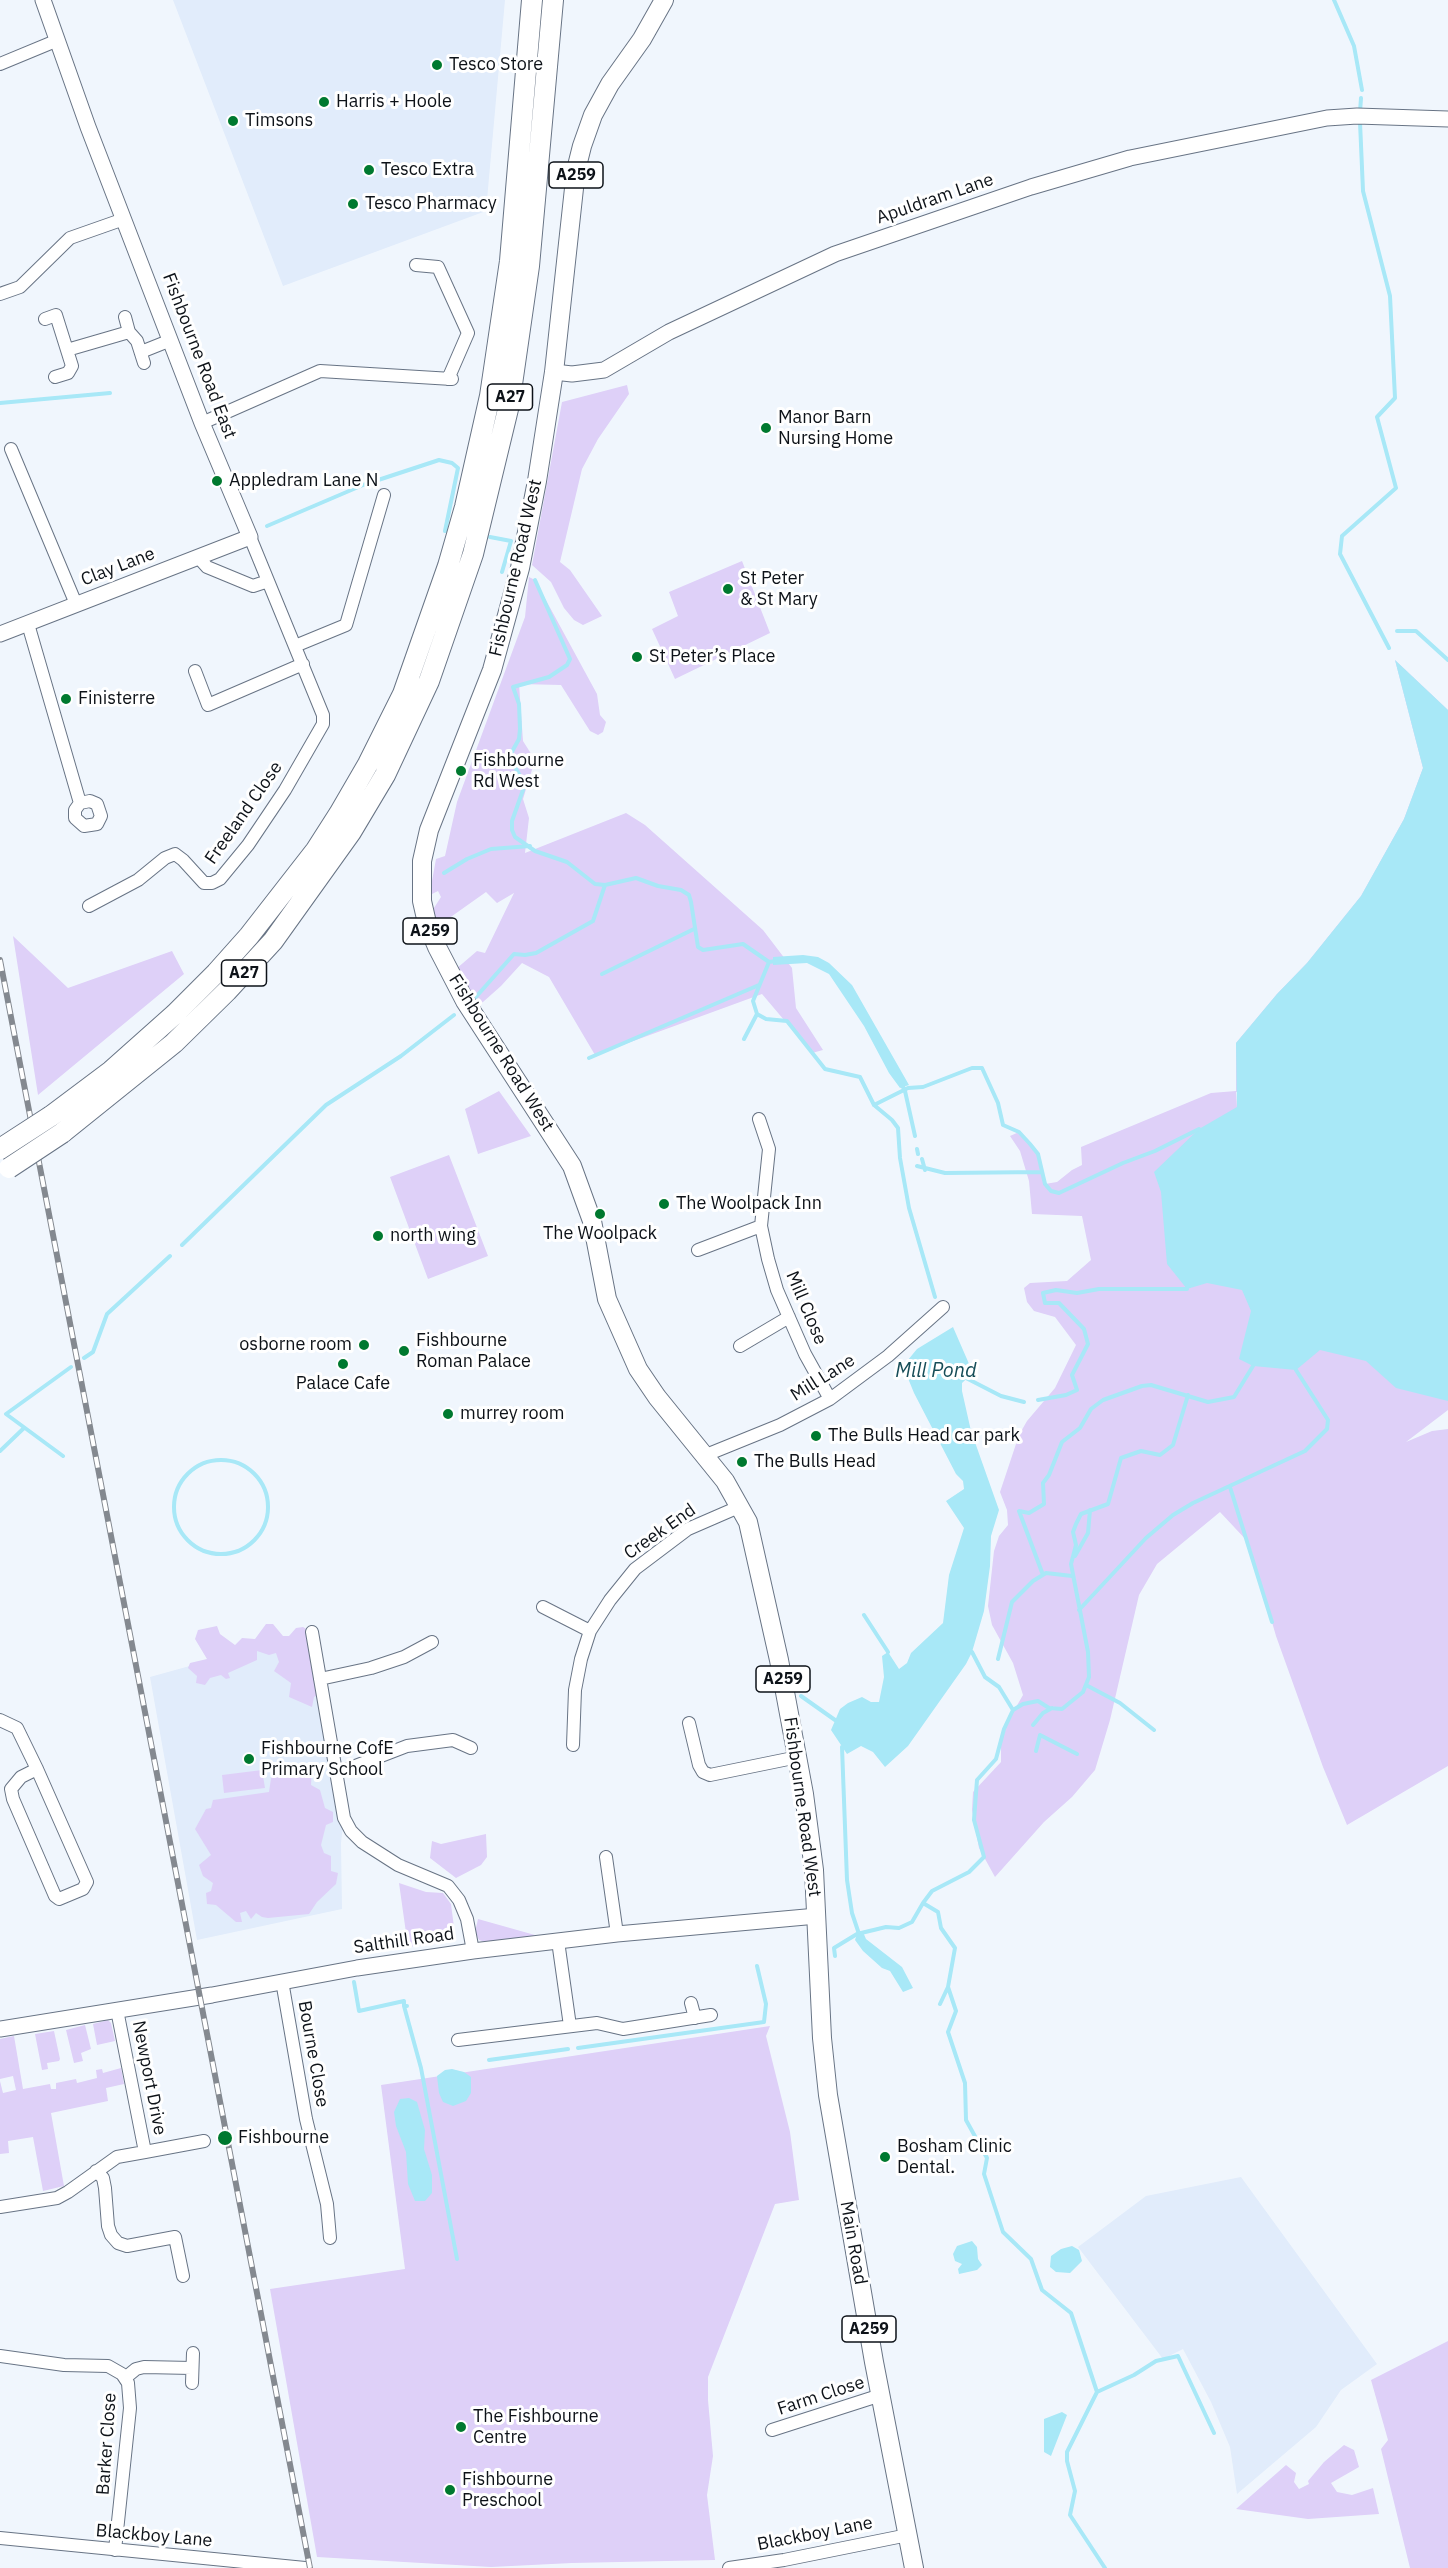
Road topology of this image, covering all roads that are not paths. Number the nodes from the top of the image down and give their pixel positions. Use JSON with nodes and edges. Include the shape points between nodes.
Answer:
{"nodes":[{"id":1,"x":43,"y":0,"type":"edge"},
{"id":2,"x":532,"y":0,"type":"edge"},
{"id":3,"x":554,"y":0,"type":"edge"},
{"id":4,"x":664,"y":0,"type":"edge"},
{"id":5,"x":58,"y":40,"type":"junction"},
{"id":6,"x":0,"y":64,"type":"edge"},
{"id":7,"x":1448,"y":119,"type":"edge"},
{"id":8,"x":124,"y":219,"type":"junction"},
{"id":9,"x":416,"y":265,"type":"dead end"},
{"id":10,"x":0,"y":294,"type":"edge"},
{"id":11,"x":125,"y":317,"type":"dead end"},
{"id":12,"x":45,"y":319,"type":"dead end"},
{"id":13,"x":129,"y":332,"type":"junction"},
{"id":14,"x":171,"y":340,"type":"junction"},
{"id":15,"x":67,"y":350,"type":"junction"},
{"id":16,"x":554,"y":372,"type":"junction"},
{"id":17,"x":55,"y":377,"type":"dead end"},
{"id":18,"x":202,"y":423,"type":"junction"},
{"id":19,"x":11,"y":449,"type":"dead end"},
{"id":20,"x":384,"y":495,"type":"dead end"},
{"id":21,"x":250,"y":537,"type":"junction"},
{"id":22,"x":198,"y":557,"type":"junction"},
{"id":23,"x":268,"y":581,"type":"junction"},
{"id":24,"x":76,"y":604,"type":"junction"},
{"id":25,"x":28,"y":624,"type":"junction"},
{"id":26,"x":0,"y":634,"type":"edge"},
{"id":27,"x":294,"y":646,"type":"junction"},
{"id":28,"x":303,"y":664,"type":"junction"},
{"id":29,"x":195,"y":672,"type":"dead end"},
{"id":30,"x":323,"y":724,"type":"joint"},
{"id":31,"x":80,"y":803,"type":"dead end"},
{"id":32,"x":89,"y":906,"type":"dead end"},
{"id":33,"x":759,"y":1119,"type":"dead end"},
{"id":34,"x":0,"y":1149,"type":"edge"},
{"id":35,"x":5,"y":1171,"type":"edge"},
{"id":36,"x":761,"y":1226,"type":"junction"},
{"id":37,"x":698,"y":1250,"type":"dead end"},
{"id":38,"x":943,"y":1307,"type":"dead end"},
{"id":39,"x":789,"y":1317,"type":"junction"},
{"id":40,"x":740,"y":1346,"type":"dead end"},
{"id":41,"x":830,"y":1399,"type":"junction"},
{"id":42,"x":706,"y":1455,"type":"junction"},
{"id":43,"x":741,"y":1506,"type":"junction"},
{"id":44,"x":543,"y":1607,"type":"dead end"},
{"id":45,"x":590,"y":1631,"type":"junction"},
{"id":46,"x":312,"y":1632,"type":"dead end"},
{"id":47,"x":432,"y":1642,"type":"dead end"},
{"id":48,"x":320,"y":1679,"type":"junction"},
{"id":49,"x":0,"y":1720,"type":"edge"},
{"id":50,"x":689,"y":1722,"type":"dead end"},
{"id":51,"x":573,"y":1745,"type":"dead end"},
{"id":52,"x":471,"y":1748,"type":"dead end"},
{"id":53,"x":798,"y":1757,"type":"junction"},
{"id":54,"x":37,"y":1769,"type":"junction"},
{"id":55,"x":337,"y":1773,"type":"junction"},
{"id":56,"x":606,"y":1857,"type":"dead end"},
{"id":57,"x":817,"y":1916,"type":"junction"},
{"id":58,"x":617,"y":1934,"type":"junction"},
{"id":59,"x":558,"y":1941,"type":"junction"},
{"id":60,"x":473,"y":1951,"type":"junction"},
{"id":61,"x":282,"y":1981,"type":"junction"},
{"id":62,"x":691,"y":2003,"type":"dead end"},
{"id":63,"x":117,"y":2010,"type":"junction"},
{"id":64,"x":711,"y":2015,"type":"dead end"},
{"id":65,"x":694,"y":2018,"type":"junction"},
{"id":66,"x":570,"y":2026,"type":"junction"},
{"id":67,"x":0,"y":2029,"type":"edge"},
{"id":68,"x":458,"y":2040,"type":"dead end"},
{"id":69,"x":204,"y":2141,"type":"dead end"},
{"id":70,"x":145,"y":2152,"type":"junction"},
{"id":71,"x":96,"y":2171,"type":"junction"},
{"id":72,"x":0,"y":2207,"type":"edge"},
{"id":73,"x":330,"y":2238,"type":"dead end"},
{"id":74,"x":183,"y":2276,"type":"dead end"},
{"id":75,"x":193,"y":2353,"type":"dead end"},
{"id":76,"x":0,"y":2356,"type":"edge"},
{"id":77,"x":192,"y":2368,"type":"junction"},
{"id":78,"x":125,"y":2378,"type":"junction"},
{"id":79,"x":192,"y":2383,"type":"dead end"},
{"id":80,"x":881,"y":2396,"type":"junction"},
{"id":81,"x":772,"y":2430,"type":"dead end"},
{"id":82,"x":908,"y":2535,"type":"junction"},
{"id":83,"x":0,"y":2538,"type":"edge"},
{"id":84,"x":115,"y":2550,"type":"junction"},
{"id":85,"x":305,"y":2568,"type":"edge"},
{"id":86,"x":729,"y":2568,"type":"edge"},
{"id":87,"x":914,"y":2568,"type":"edge"}],
"edges":[{"from":1,"to":5,"type":"street","name":"Fishbourne Road East"},
{"from":2,"to":34,"type":"highway","number":"A27","bridge":true,"via":[[510,261],[490,396],[451,556],[403,694],[333,823],[284,894],[216,974],[111,1071]]},
{"from":3,"to":35,"type":"highway","number":"A27","bridge":true,"via":[[529,266],[509,405],[456,609],[408,730],[368,804],[273,941],[174,1043],[62,1133]]},
{"from":4,"to":16,"type":"main road","name":"Fishbourne Road West","number":"A259","via":[[610,84],[582,146],[576,170]]},
{"from":5,"to":6,"type":"street"},
{"from":5,"to":8,"type":"street","name":"Fishbourne Road East"},
{"from":7,"to":16,"type":"street","name":"Apuldram Lane","via":[[1326,118],[1130,158],[858,246],[653,341],[604,370]]},
{"from":8,"to":10,"type":"street","via":[[70,238],[20,287]]},
{"from":8,"to":14,"type":"street","name":"Fishbourne Road East"},
{"from":9,"to":18,"type":"street","via":[[438,267],[468,333],[450,379],[320,371]]},
{"from":11,"to":13,"type":"street"},
{"from":12,"to":15,"type":"street","via":[[56,315]]},
{"from":13,"to":14,"type":"street","via":[[137,341],[142,358]]},
{"from":13,"to":15,"type":"street"},
{"from":14,"to":18,"type":"street","name":"Fishbourne Road East"},
{"from":15,"to":17,"type":"street","via":[[72,366],[68,373]]},
{"from":16,"to":42,"type":"main road","name":"Fishbourne Road West","number":"A259","via":[[537,481],[507,620],[481,699],[429,830],[422,861],[422,901],[437,947],[465,1002],[572,1166],[592,1221],[607,1299],[638,1369]]},
{"from":18,"to":21,"type":"street","name":"Fishbourne Road East"},
{"from":19,"to":24,"type":"street"},
{"from":20,"to":27,"type":"street","via":[[346,625]]},
{"from":21,"to":22,"type":"street","name":"Clay Lane"},
{"from":21,"to":23,"type":"street","name":"Fishbourne Road East"},
{"from":22,"to":23,"type":"street","via":[[207,567],[253,586]]},
{"from":22,"to":24,"type":"street","name":"Clay Lane"},
{"from":23,"to":27,"type":"street","name":"Fishbourne Road East"},
{"from":24,"to":25,"type":"street","name":"Clay Lane"},
{"from":25,"to":26,"type":"street","name":"Clay Lane"},
{"from":25,"to":31,"type":"street"},
{"from":27,"to":28,"type":"street","name":"Fishbourne Road East"},
{"from":28,"to":29,"type":"street","via":[[208,705]]},
{"from":28,"to":30,"type":"street","name":"Fishbourne Road East"},
{"from":30,"to":32,"type":"street","name":"Freeland Close","via":[[285,790],[220,879],[204,882],[175,854],[138,880]]},
{"from":33,"to":36,"type":"street","name":"Mill Close","via":[[769,1149]]},
{"from":36,"to":37,"type":"street"},
{"from":36,"to":39,"type":"street","name":"Mill Close","via":[[777,1290]]},
{"from":38,"to":41,"type":"street","name":"Mill Lane","via":[[888,1356]]},
{"from":39,"to":40,"type":"street"},
{"from":39,"to":41,"type":"street","name":"Mill Close"},
{"from":41,"to":42,"type":"street","name":"Mill Lane","via":[[780,1425]]},
{"from":42,"to":43,"type":"main road","name":"Fishbourne Road West","number":"A259"},
{"from":43,"to":45,"type":"street","name":"Creek End","via":[[688,1529],[635,1569]]},
{"from":43,"to":53,"type":"main road","name":"Fishbourne Road West","number":"A259","via":[[755,1550]]},
{"from":44,"to":45,"type":"street"},
{"from":45,"to":51,"type":"street","name":"Creek End","via":[[575,1690]]},
{"from":46,"to":48,"type":"street"},
{"from":47,"to":48,"type":"street","via":[[371,1668]]},
{"from":48,"to":55,"type":"street"},
{"from":49,"to":54,"type":"street","via":[[17,1728]]},
{"from":50,"to":53,"type":"street","via":[[699,1765],[710,1775]]},
{"from":52,"to":55,"type":"street","via":[[453,1740],[407,1746]]},
{"from":53,"to":57,"type":"main road","name":"Fishbourne Road West","number":"A259"},
{"from":54,"to":54,"type":"street","via":[[87,1882],[83,1889],[59,1899],[11,1789],[21,1777]]},
{"from":55,"to":60,"type":"street","via":[[344,1818],[351,1831],[398,1865],[448,1886],[467,1919]]},
{"from":56,"to":58,"type":"street"},
{"from":57,"to":58,"type":"street","name":"Salthill Road"},
{"from":57,"to":80,"type":"main road","name":"Main Road","number":"A259","via":[[828,2096]]},
{"from":58,"to":59,"type":"street","name":"Salthill Road"},
{"from":59,"to":60,"type":"street","name":"Salthill Road"},
{"from":59,"to":66,"type":"street"},
{"from":60,"to":61,"type":"street","name":"Salthill Road"},
{"from":61,"to":63,"type":"street","name":"Salthill Road"},
{"from":61,"to":73,"type":"street","name":"Bourne Close","via":[[306,2119],[327,2204]]},
{"from":62,"to":65,"type":"street"},
{"from":63,"to":67,"type":"street","name":"Salthill Road"},
{"from":63,"to":70,"type":"street","name":"Newport Drive"},
{"from":64,"to":65,"type":"street"},
{"from":65,"to":66,"type":"street","via":[[623,2029],[597,2023]]},
{"from":66,"to":68,"type":"street"},
{"from":69,"to":70,"type":"street","name":"Newport Drive"},
{"from":70,"to":71,"type":"street","name":"Newport Drive","via":[[117,2157]]},
{"from":71,"to":72,"type":"street","name":"Newport Drive","via":[[57,2198]]},
{"from":71,"to":74,"type":"street","via":[[103,2178],[111,2235],[127,2246],[175,2237]]},
{"from":75,"to":77,"type":"street"},
{"from":76,"to":78,"type":"street","name":"Barker Close","via":[[64,2365],[108,2366]]},
{"from":77,"to":78,"type":"street","name":"Barker Close","via":[[144,2367]]},
{"from":77,"to":79,"type":"street"},
{"from":78,"to":84,"type":"street","name":"Barker Close","via":[[130,2388],[130,2408]]},
{"from":80,"to":81,"type":"street","name":"Farm Close"},
{"from":80,"to":82,"type":"main road","name":"Main Road","number":"A259"},
{"from":82,"to":86,"type":"street","name":"Blackboy Lane"},
{"from":82,"to":87,"type":"main road","name":"Main Road","number":"A259"},
{"from":83,"to":84,"type":"street","name":"Blackboy Lane"},
{"from":84,"to":85,"type":"street","name":"Blackboy Lane"}]}
